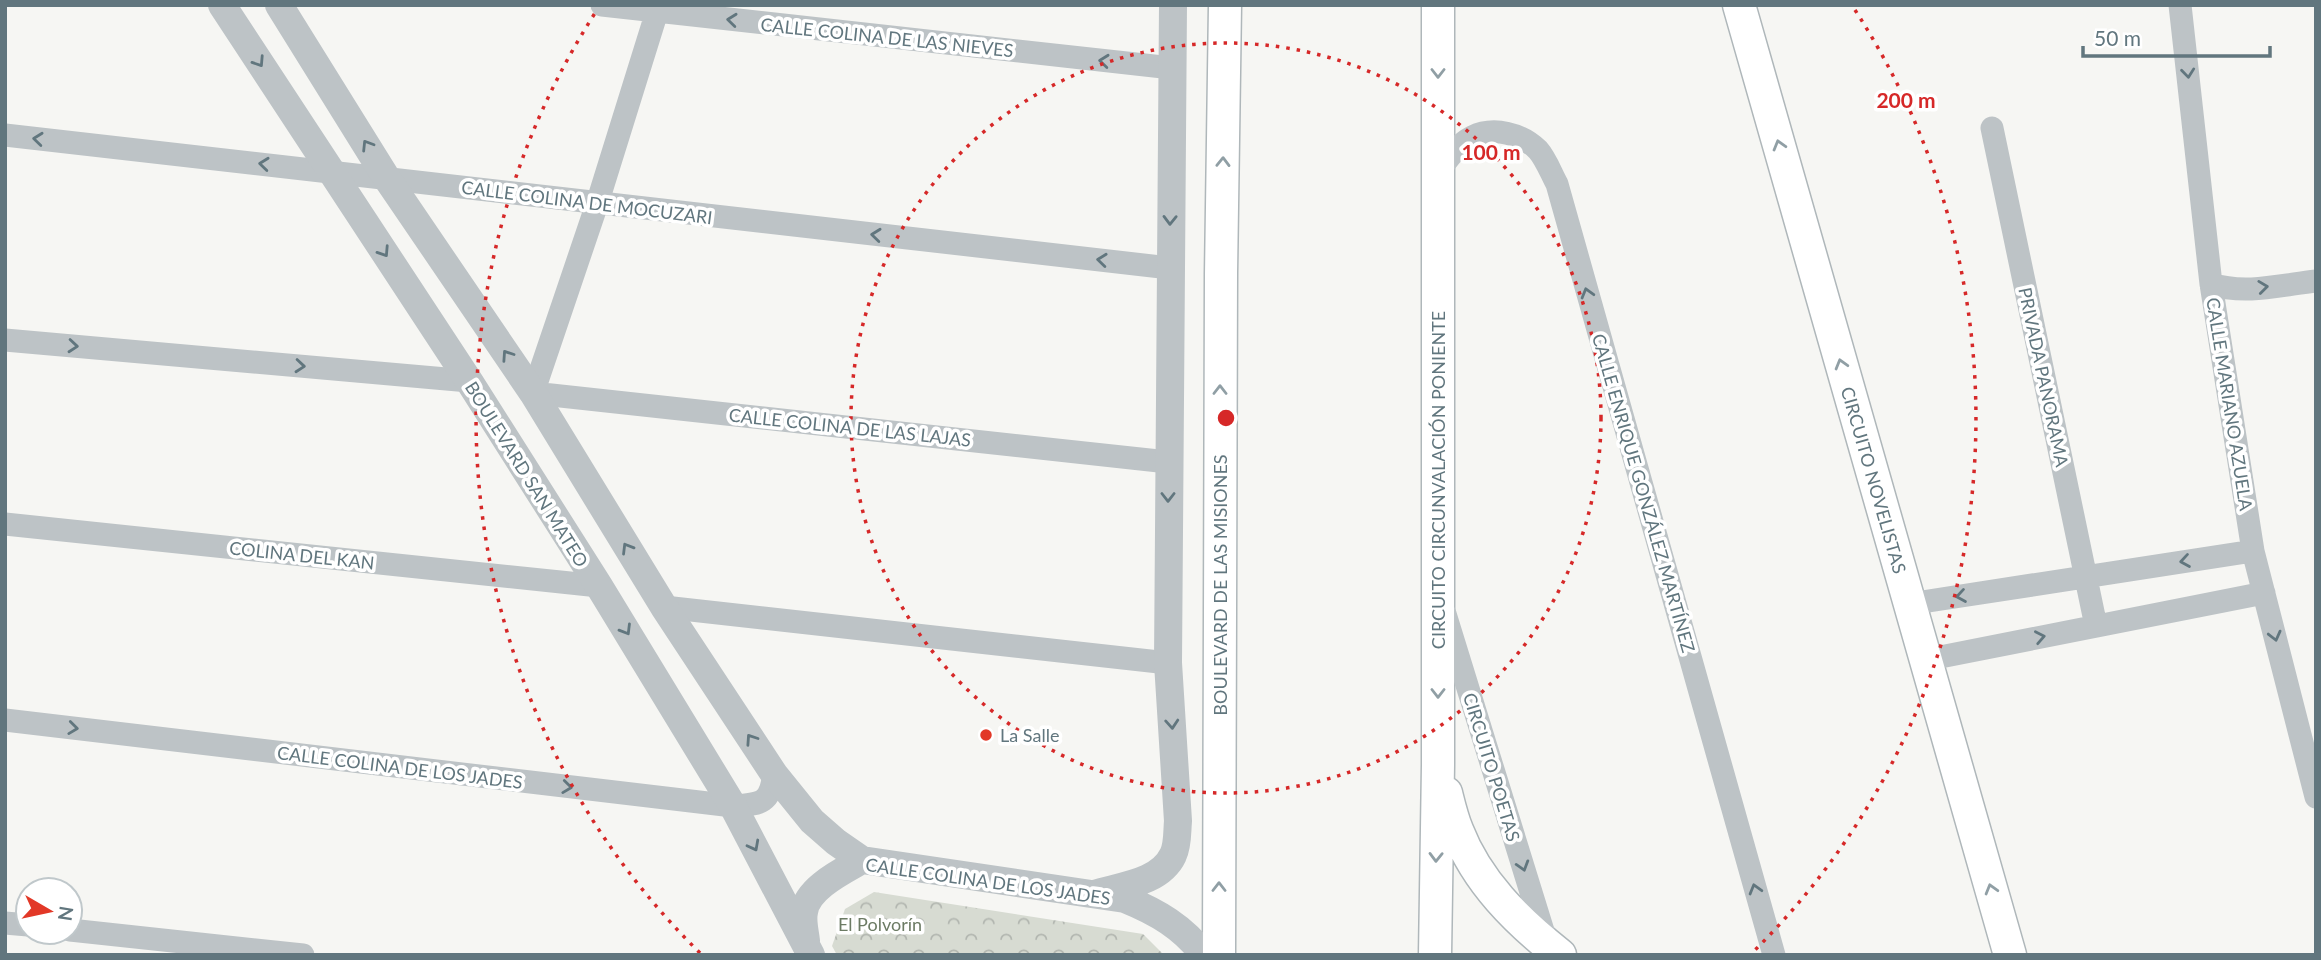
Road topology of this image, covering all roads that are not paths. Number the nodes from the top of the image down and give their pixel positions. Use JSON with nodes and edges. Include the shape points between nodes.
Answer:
{"nodes":[{"id":1,"x":222,"y":5,"type":"edge"},
{"id":2,"x":279,"y":5,"type":"edge"},
{"id":3,"x":602,"y":5,"type":"edge"},
{"id":4,"x":1173,"y":5,"type":"edge"},
{"id":5,"x":1226,"y":5,"type":"edge"},
{"id":6,"x":1438,"y":5,"type":"edge"},
{"id":7,"x":1740,"y":5,"type":"edge"},
{"id":8,"x":2184,"y":7,"type":"edge"},
{"id":9,"x":658,"y":8,"type":"edge"},
{"id":10,"x":1172,"y":68,"type":"junction"},
{"id":11,"x":1992,"y":128,"type":"dead end"},
{"id":12,"x":5,"y":135,"type":"edge"},
{"id":13,"x":331,"y":172,"type":"junction"},
{"id":14,"x":1438,"y":172,"type":"junction"},
{"id":15,"x":386,"y":177,"type":"junction"},
{"id":16,"x":597,"y":204,"type":"junction"},
{"id":17,"x":1170,"y":268,"type":"junction"},
{"id":18,"x":2316,"y":281,"type":"edge"},
{"id":19,"x":2211,"y":284,"type":"junction"},
{"id":20,"x":5,"y":341,"type":"edge"},
{"id":21,"x":468,"y":381,"type":"junction"},
{"id":22,"x":533,"y":393,"type":"junction"},
{"id":23,"x":1168,"y":462,"type":"junction"},
{"id":24,"x":5,"y":524,"type":"edge"},
{"id":25,"x":2253,"y":551,"type":"junction"},
{"id":26,"x":2086,"y":577,"type":"junction"},
{"id":27,"x":599,"y":586,"type":"junction"},
{"id":28,"x":1438,"y":591,"type":"junction"},
{"id":29,"x":2264,"y":593,"type":"junction"},
{"id":30,"x":1909,"y":604,"type":"junction"},
{"id":31,"x":664,"y":607,"type":"junction"},
{"id":32,"x":2096,"y":626,"type":"junction"},
{"id":33,"x":1925,"y":660,"type":"junction"},
{"id":34,"x":1168,"y":663,"type":"junction"},
{"id":35,"x":5,"y":720,"type":"edge"},
{"id":36,"x":1438,"y":765,"type":"junction"},
{"id":37,"x":774,"y":774,"type":"junction"},
{"id":38,"x":2316,"y":797,"type":"edge"},
{"id":39,"x":733,"y":806,"type":"junction"},
{"id":40,"x":862,"y":860,"type":"junction"},
{"id":41,"x":1094,"y":894,"type":"junction"},
{"id":42,"x":84,"y":932,"type":"edge"},
{"id":43,"x":809,"y":949,"type":"edge"},
{"id":44,"x":1554,"y":950,"type":"edge"},
{"id":45,"x":303,"y":955,"type":"edge"},
{"id":46,"x":1204,"y":955,"type":"edge"},
{"id":47,"x":1219,"y":955,"type":"edge"},
{"id":48,"x":1435,"y":955,"type":"edge"},
{"id":49,"x":1774,"y":955,"type":"edge"},
{"id":50,"x":2010,"y":955,"type":"edge"}],
"edges":[{"from":1,"to":13,"type":"street","name":"BOULEVARD SAN MATEO","one_way":true},
{"from":15,"to":2,"type":"street","one_way":true},
{"from":3,"to":9,"type":"street","name":"CALLE COLINA DE LAS NIEVES"},
{"from":4,"to":10,"type":"street"},
{"from":47,"to":5,"type":"main road","name":"BOULEVARD DE LAS MISIONES","one_way":true},
{"from":6,"to":14,"type":"main road","name":"CIRCUITO CIRCUNVALACIÓN PONIENTE","one_way":true},
{"from":30,"to":7,"type":"main road","name":"CIRCUITO NOVELISTAS","one_way":true},
{"from":8,"to":19,"type":"street","name":"CALLE MARIANO AZUELA","one_way":true},
{"from":10,"to":9,"type":"street","name":"CALLE COLINA DE LAS NIEVES","one_way":true},
{"from":9,"to":16,"type":"street"},
{"from":10,"to":17,"type":"street","one_way":true},
{"from":11,"to":26,"type":"street","name":"PRIVADA PANORAMA"},
{"from":13,"to":12,"type":"street","name":"CALLE COLINA DE MOCUZARI","one_way":true},
{"from":13,"to":15,"type":"street","name":"CALLE COLINA DE MOCUZARI"},
{"from":13,"to":21,"type":"street","name":"BOULEVARD SAN MATEO","one_way":true},
{"from":14,"to":28,"type":"main road","name":"CIRCUITO CIRCUNVALACIÓN PONIENTE"},
{"from":49,"to":14,"type":"street","name":"CALLE ENRIQUE GONZÁLEZ MARTÍNEZ","one_way":true,"via":[[1556,184],[1539,151],[1518,136],[1498,131],[1473,136]]},
{"from":15,"to":16,"type":"street","name":"CALLE COLINA DE MOCUZARI"},
{"from":22,"to":15,"type":"street","one_way":true},
{"from":17,"to":16,"type":"street","name":"CALLE COLINA DE MOCUZARI","one_way":true},
{"from":16,"to":22,"type":"street"},
{"from":17,"to":23,"type":"street"},
{"from":19,"to":18,"type":"street","one_way":true,"via":[[2243,290]]},
{"from":19,"to":25,"type":"street","name":"CALLE MARIANO AZUELA"},
{"from":20,"to":21,"type":"street","one_way":true},
{"from":21,"to":27,"type":"street","name":"BOULEVARD SAN MATEO"},
{"from":22,"to":23,"type":"street","name":"CALLE COLINA DE LAS LAJAS"},
{"from":31,"to":22,"type":"street","one_way":true},
{"from":23,"to":34,"type":"street","one_way":true},
{"from":24,"to":27,"type":"street","name":"COLINA DEL KAN"},
{"from":25,"to":26,"type":"street","one_way":true},
{"from":25,"to":29,"type":"street","name":"CALLE MARIANO AZUELA"},
{"from":26,"to":30,"type":"street","one_way":true},
{"from":26,"to":32,"type":"street","name":"PRIVADA PANORAMA"},
{"from":27,"to":39,"type":"street","name":"BOULEVARD SAN MATEO","one_way":true},
{"from":28,"to":36,"type":"main road","name":"CIRCUITO CIRCUNVALACIÓN PONIENTE","one_way":true},
{"from":28,"to":44,"type":"street","name":"CIRCUITO POETAS","one_way":true},
{"from":29,"to":32,"type":"street"},
{"from":29,"to":38,"type":"street","name":"CALLE MARIANO AZUELA","one_way":true},
{"from":30,"to":33,"type":"main road","name":"CIRCUITO NOVELISTAS"},
{"from":31,"to":34,"type":"street"},
{"from":37,"to":31,"type":"street","one_way":true},
{"from":33,"to":32,"type":"street","one_way":true},
{"from":50,"to":33,"type":"main road","name":"CIRCUITO NOVELISTAS","one_way":true},
{"from":34,"to":41,"type":"street","one_way":true,"via":[[1178,821],[1173,855],[1160,872]]},
{"from":35,"to":39,"type":"street","name":"CALLE COLINA DE LOS JADES","one_way":true},
{"from":36,"to":44,"type":"main road","name":"CIRCUITO POETAS","via":[[1457,830],[1473,863],[1518,920]]},
{"from":36,"to":48,"type":"main road","name":"CIRCUITO CIRCUNVALACIÓN PONIENTE","one_way":true},
{"from":37,"to":39,"type":"street","name":"CALLE COLINA DE LOS JADES","via":[[772,792],[765,800]]},
{"from":37,"to":40,"type":"street","via":[[812,821]]},
{"from":39,"to":43,"type":"street","name":"BOULEVARD SAN MATEO","one_way":true},
{"from":40,"to":41,"type":"street","name":"CALLE COLINA DE LOS JADES"},
{"from":40,"to":43,"type":"street","name":"CALLE COLINA DE LOS JADES","via":[[825,882],[803,910]]},
{"from":41,"to":46,"type":"street","name":"CALLE COLINA DE LOS JADES","via":[[1155,911],[1181,929]]},
{"from":42,"to":45,"type":"street"}]}
